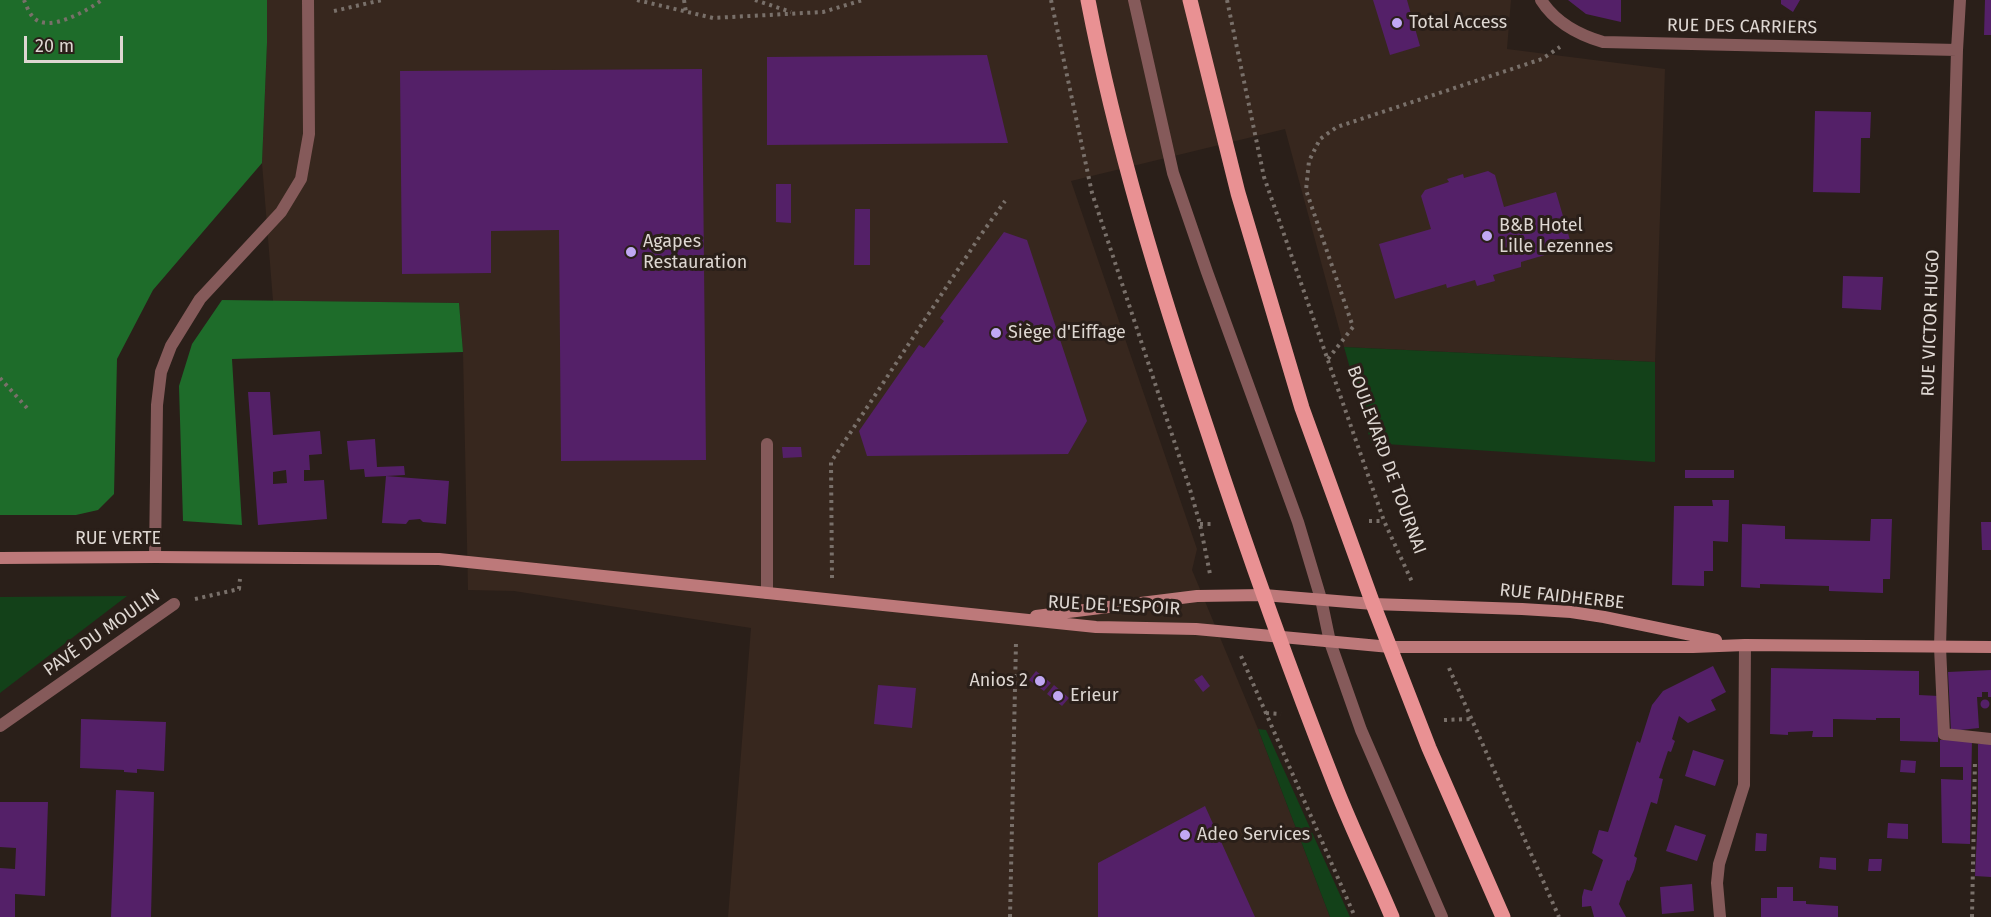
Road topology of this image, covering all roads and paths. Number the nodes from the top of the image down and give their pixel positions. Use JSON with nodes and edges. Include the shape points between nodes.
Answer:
{"nodes":[{"id":1,"x":24,"y":0,"type":"edge"},
{"id":2,"x":102,"y":0,"type":"edge"},
{"id":3,"x":308,"y":0,"type":"edge"},
{"id":4,"x":382,"y":0,"type":"edge"},
{"id":5,"x":637,"y":0,"type":"edge"},
{"id":6,"x":684,"y":0,"type":"edge"},
{"id":7,"x":755,"y":0,"type":"edge"},
{"id":8,"x":863,"y":0,"type":"edge"},
{"id":9,"x":1051,"y":0,"type":"edge"},
{"id":10,"x":1088,"y":0,"type":"edge"},
{"id":11,"x":1134,"y":0,"type":"edge"},
{"id":12,"x":1190,"y":0,"type":"edge"},
{"id":13,"x":1227,"y":0,"type":"edge"},
{"id":14,"x":1541,"y":0,"type":"edge"},
{"id":15,"x":1960,"y":0,"type":"edge"},
{"id":16,"x":334,"y":11,"type":"dead end"},
{"id":17,"x":686,"y":12,"type":"junction"},
{"id":18,"x":795,"y":13,"type":"junction"},
{"id":19,"x":1580,"y":33,"type":"junction"},
{"id":20,"x":1957,"y":50,"type":"junction"},
{"id":21,"x":1005,"y":201,"type":"dead end"},
{"id":22,"x":1328,"y":359,"type":"junction"},
{"id":23,"x":0,"y":378,"type":"edge"},
{"id":24,"x":27,"y":408,"type":"dead end"},
{"id":25,"x":767,"y":444,"type":"dead end"},
{"id":26,"x":155,"y":557,"type":"junction"},
{"id":27,"x":0,"y":558,"type":"edge"},
{"id":28,"x":240,"y":558,"type":"junction"},
{"id":29,"x":767,"y":593,"type":"junction"},
{"id":30,"x":1217,"y":595,"type":"junction"},
{"id":31,"x":1264,"y":595,"type":"junction"},
{"id":32,"x":832,"y":600,"type":"junction"},
{"id":33,"x":1320,"y":600,"type":"junction"},
{"id":34,"x":174,"y":604,"type":"joint"},
{"id":35,"x":1373,"y":604,"type":"junction"},
{"id":36,"x":1423,"y":607,"type":"junction"},
{"id":37,"x":1017,"y":618,"type":"junction"},
{"id":38,"x":1230,"y":632,"type":"junction"},
{"id":39,"x":1279,"y":636,"type":"junction"},
{"id":40,"x":1330,"y":642,"type":"junction"},
{"id":41,"x":1745,"y":645,"type":"junction"},
{"id":42,"x":1390,"y":647,"type":"junction"},
{"id":43,"x":1940,"y":647,"type":"junction"},
{"id":44,"x":1991,"y":647,"type":"edge"},
{"id":45,"x":1441,"y":648,"type":"junction"},
{"id":46,"x":0,"y":726,"type":"edge"},
{"id":47,"x":1976,"y":736,"type":"junction"},
{"id":48,"x":1991,"y":739,"type":"edge"},
{"id":49,"x":1010,"y":917,"type":"edge"},
{"id":50,"x":1355,"y":917,"type":"edge"},
{"id":51,"x":1392,"y":917,"type":"edge"},
{"id":52,"x":1442,"y":917,"type":"edge"},
{"id":53,"x":1503,"y":917,"type":"edge"},
{"id":54,"x":1559,"y":917,"type":"edge"},
{"id":55,"x":1720,"y":917,"type":"edge"},
{"id":56,"x":1972,"y":917,"type":"edge"}],
"edges":[{"from":1,"to":2,"type":"path","via":[[33,18],[43,23],[64,21]]},
{"from":3,"to":26,"type":"street","via":[[309,134],[301,179],[281,212],[200,299],[171,346],[161,372]]},
{"from":4,"to":16,"type":"path"},
{"from":5,"to":17,"type":"path"},
{"from":6,"to":17,"type":"path"},
{"from":7,"to":18,"type":"path"},
{"from":8,"to":18,"type":"path","via":[[823,12]]},
{"from":9,"to":30,"type":"path","via":[[1092,193],[1189,486]]},
{"from":10,"to":31,"type":"main road","via":[[1119,137],[1164,300]]},
{"from":11,"to":33,"type":"street","via":[[1173,173],[1298,522]]},
{"from":12,"to":35,"type":"main road","via":[[1254,251],[1302,408]]},
{"from":13,"to":22,"type":"path","name":"BOULEVARD DE TOURNAI","via":[[1264,177]]},
{"from":14,"to":19,"type":"street","name":"RUE DES CARRIERS","via":[[1556,17]]},
{"from":15,"to":20,"type":"street","name":"RUE VICTOR HUGO"},
{"from":17,"to":18,"type":"path","via":[[713,18]]},
{"from":19,"to":20,"type":"street","name":"RUE DES CARRIERS","via":[[1617,43]]},
{"from":19,"to":22,"type":"path","via":[[1542,59],[1337,128],[1320,139],[1309,161],[1306,190],[1353,327]]},
{"from":20,"to":43,"type":"street","name":"RUE VICTOR HUGO"},
{"from":21,"to":32,"type":"path","via":[[831,462]]},
{"from":22,"to":36,"type":"path","name":"BOULEVARD DE TOURNAI","via":[[1384,520]]},
{"from":23,"to":24,"type":"path"},
{"from":25,"to":29,"type":"street"},
{"from":26,"to":27,"type":"street","name":"RUE VERTE"},
{"from":26,"to":28,"type":"street","name":"RUE VERTE"},
{"from":28,"to":29,"type":"street","name":"RUE VERTE","via":[[439,559]]},
{"from":28,"to":34,"type":"path","name":"PAVÉ DU MOULIN","via":[[239,589]]},
{"from":29,"to":32,"type":"street","name":"RUE VERTE"},
{"from":30,"to":31,"type":"street","name":"RUE DE L'ESPOIR"},
{"from":30,"to":37,"type":"street","name":"RUE DE L'ESPOIR"},
{"from":31,"to":33,"type":"street","name":"RUE DE L'ESPOIR"},
{"from":31,"to":39,"type":"main road"},
{"from":32,"to":37,"type":"street","name":"RUE VERTE"},
{"from":33,"to":35,"type":"street","name":"RUE FAIDHERBE"},
{"from":33,"to":40,"type":"street"},
{"from":34,"to":46,"type":"street","name":"PAVÉ DU MOULIN"},
{"from":35,"to":36,"type":"street","name":"RUE FAIDHERBE"},
{"from":35,"to":42,"type":"main road"},
{"from":36,"to":41,"type":"street","name":"RUE FAIDHERBE","via":[[1571,612]]},
{"from":37,"to":38,"type":"street","name":"RUE DE L'ESPOIR","via":[[1096,627]]},
{"from":37,"to":49,"type":"path"},
{"from":38,"to":39,"type":"street","name":"RUE DE L'ESPOIR"},
{"from":38,"to":50,"type":"path"},
{"from":39,"to":40,"type":"street","name":"RUE DE L'ESPOIR"},
{"from":39,"to":51,"type":"main road","via":[[1337,791]]},
{"from":40,"to":42,"type":"street","name":"RUE FAIDHERBE"},
{"from":40,"to":52,"type":"street","via":[[1365,740]]},
{"from":41,"to":43,"type":"street","name":"RUE FAIDHERBE"},
{"from":41,"to":45,"type":"street","name":"RUE FAIDHERBE"},
{"from":41,"to":55,"type":"street","via":[[1744,785],[1719,864]]},
{"from":42,"to":45,"type":"street","name":"RUE FAIDHERBE"},
{"from":42,"to":53,"type":"main road","via":[[1429,748]]},
{"from":43,"to":44,"type":"street","name":"RUE FAIDHERBE"},
{"from":43,"to":47,"type":"street","name":"RUE VICTOR HUGO","via":[[1944,734]]},
{"from":45,"to":54,"type":"path"},
{"from":47,"to":48,"type":"street"},
{"from":47,"to":56,"type":"path"}]}
